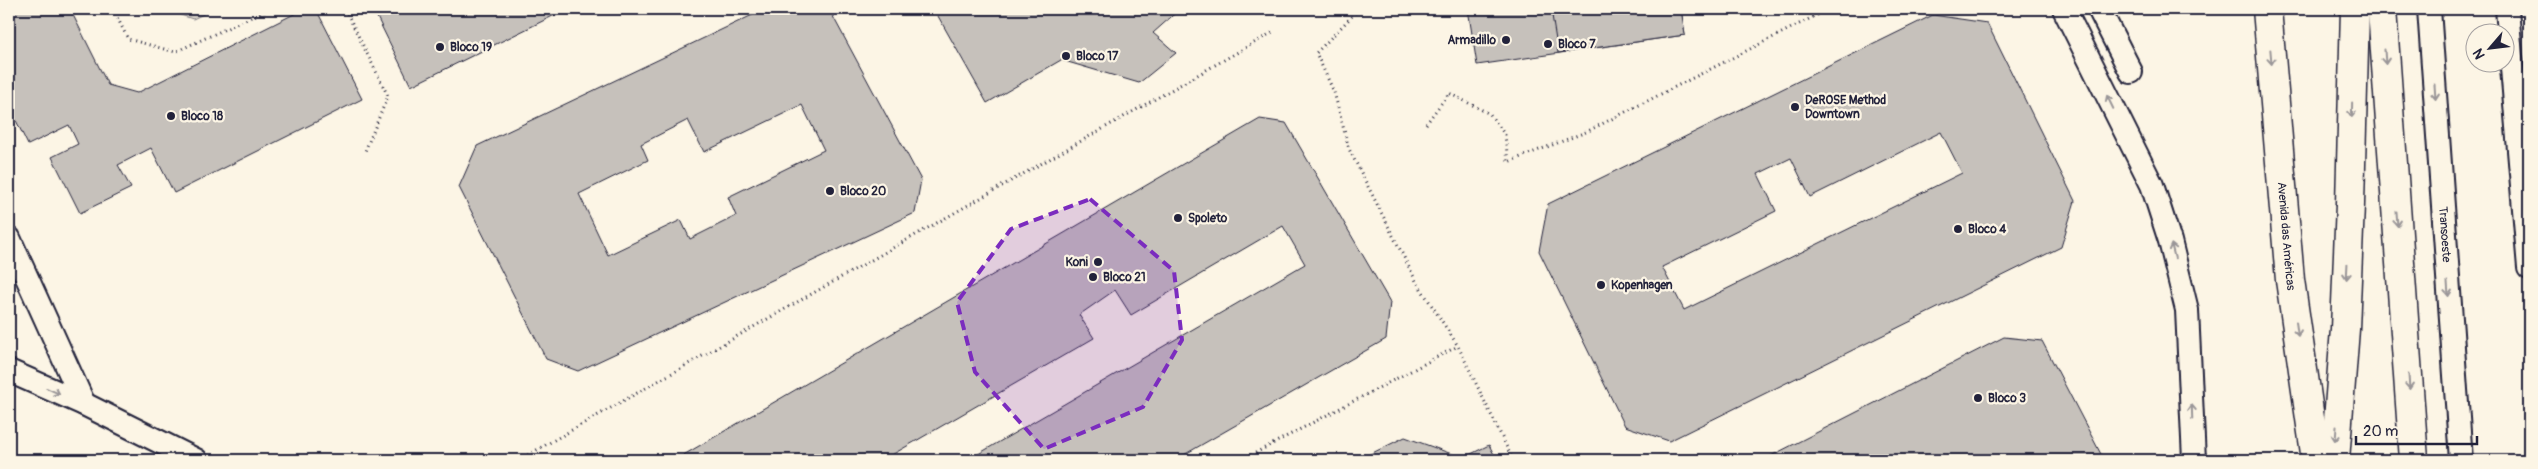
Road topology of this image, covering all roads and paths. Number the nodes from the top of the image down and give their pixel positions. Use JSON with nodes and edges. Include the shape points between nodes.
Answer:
{"nodes":[{"id":1,"x":113,"y":9,"type":"edge"},
{"id":2,"x":269,"y":9,"type":"edge"},
{"id":3,"x":345,"y":9,"type":"edge"},
{"id":4,"x":1359,"y":9,"type":"edge"},
{"id":5,"x":1829,"y":9,"type":"edge"},
{"id":6,"x":2064,"y":9,"type":"edge"},
{"id":7,"x":2099,"y":9,"type":"edge"},
{"id":8,"x":2267,"y":9,"type":"edge"},
{"id":9,"x":2355,"y":9,"type":"edge"},
{"id":10,"x":2382,"y":9,"type":"edge"},
{"id":11,"x":2429,"y":9,"type":"edge"},
{"id":12,"x":2507,"y":9,"type":"edge"},
{"id":13,"x":1275,"y":31,"type":"dead end"},
{"id":14,"x":2131,"y":72,"type":"dead end"},
{"id":15,"x":1426,"y":124,"type":"dead end"},
{"id":16,"x":365,"y":151,"type":"dead end"},
{"id":17,"x":9,"y":238,"type":"edge"},
{"id":18,"x":2529,"y":268,"type":"edge"},
{"id":19,"x":1458,"y":346,"type":"junction"},
{"id":20,"x":9,"y":371,"type":"edge"},
{"id":21,"x":84,"y":404,"type":"junction"},
{"id":22,"x":196,"y":460,"type":"edge"},
{"id":23,"x":519,"y":460,"type":"edge"},
{"id":24,"x":1242,"y":460,"type":"edge"},
{"id":25,"x":1513,"y":460,"type":"edge"},
{"id":26,"x":2194,"y":460,"type":"edge"},
{"id":27,"x":2316,"y":460,"type":"edge"},
{"id":28,"x":2334,"y":460,"type":"edge"},
{"id":29,"x":2414,"y":460,"type":"edge"},
{"id":30,"x":2461,"y":460,"type":"edge"}],
"edges":[{"from":1,"to":2,"type":"path","via":[[128,39],[175,52]]},
{"from":3,"to":16,"type":"path","via":[[388,96]]},
{"from":4,"to":19,"type":"path","via":[[1316,53],[1334,92],[1349,149],[1416,281]]},
{"from":5,"to":15,"type":"path","via":[[1586,132],[1508,162],[1505,135],[1490,114],[1449,93]]},
{"from":26,"to":6,"type":"lane","one_way":true,"via":[[2188,310],[2170,241],[2152,185]]},
{"from":7,"to":14,"type":"lane"},
{"from":8,"to":27,"type":"main road","name":"Avenida das Américas","one_way":true,"via":[[2290,280]]},
{"from":9,"to":28,"type":"main road","one_way":true,"via":[[2350,214]]},
{"from":10,"to":29,"type":"main road","one_way":true},
{"from":11,"to":30,"type":"lane","name":"Transoeste","one_way":true},
{"from":12,"to":18,"type":"lane"},
{"from":13,"to":23,"type":"path"},
{"from":17,"to":21,"type":"lane"},
{"from":19,"to":24,"type":"path"},
{"from":19,"to":25,"type":"path"},
{"from":20,"to":21,"type":"lane","one_way":true},
{"from":21,"to":22,"type":"lane"}]}
